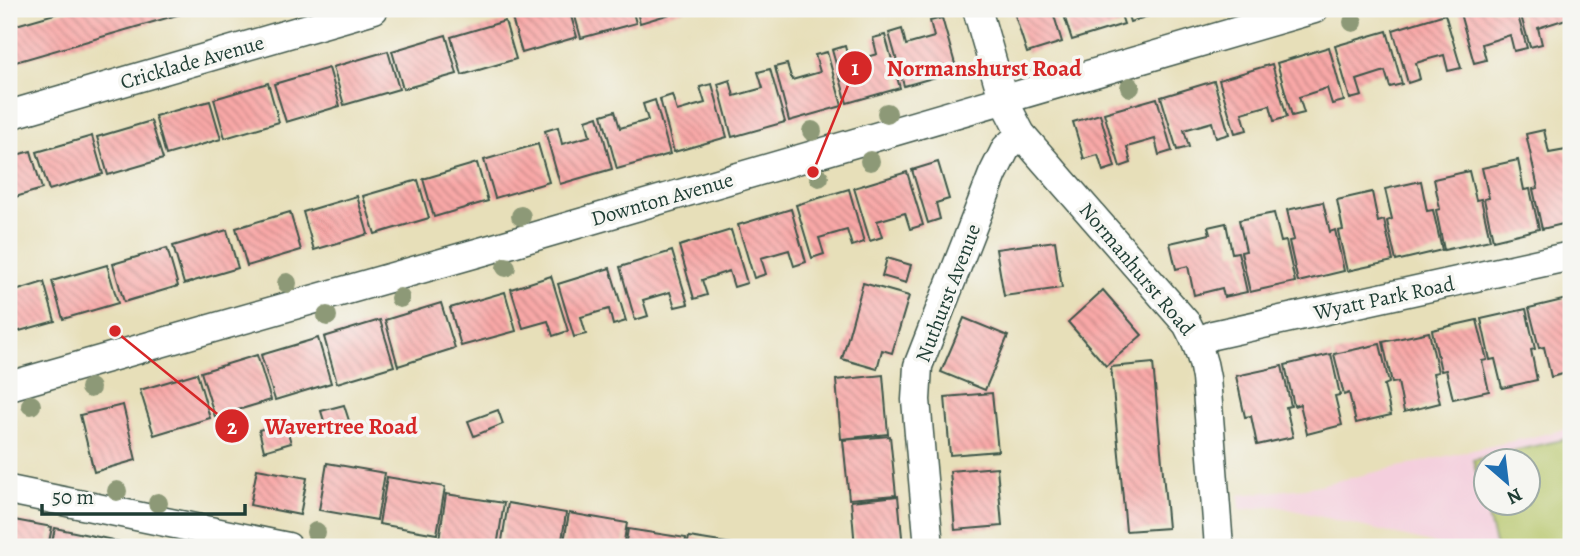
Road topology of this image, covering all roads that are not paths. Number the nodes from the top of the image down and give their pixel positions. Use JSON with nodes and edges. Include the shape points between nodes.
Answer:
{"nodes":[{"id":1,"x":374,"y":9,"type":"edge"},
{"id":2,"x":977,"y":9,"type":"edge"},
{"id":3,"x":1314,"y":9,"type":"edge"},
{"id":4,"x":1003,"y":99,"type":"junction"},
{"id":5,"x":9,"y":115,"type":"edge"},
{"id":6,"x":1021,"y":134,"type":"junction"},
{"id":7,"x":1571,"y":256,"type":"edge"},
{"id":8,"x":1197,"y":342,"type":"junction"},
{"id":9,"x":9,"y":386,"type":"edge"},
{"id":10,"x":9,"y":490,"type":"edge"},
{"id":11,"x":288,"y":547,"type":"edge"},
{"id":12,"x":929,"y":547,"type":"edge"},
{"id":13,"x":1219,"y":547,"type":"edge"}],
"edges":[{"from":1,"to":5,"type":"street","name":"Cricklade Avenue"},
{"from":2,"to":4,"type":"street","name":"Normanhurst Road"},
{"from":3,"to":4,"type":"street","name":"Downton Avenue"},
{"from":4,"to":6,"type":"street","name":"Normanhurst Road"},
{"from":4,"to":9,"type":"street","name":"Downton Avenue"},
{"from":6,"to":8,"type":"street","name":"Normanhurst Road","via":[[1187,324]]},
{"from":6,"to":12,"type":"street","name":"Nuthurst Avenue","via":[[1006,148],[993,174],[918,366],[916,400]]},
{"from":7,"to":8,"type":"street","name":"Wyatt Park Road"},
{"from":8,"to":13,"type":"street","name":"Normanhurst Road","via":[[1206,378]]},
{"from":10,"to":11,"type":"street"}]}
